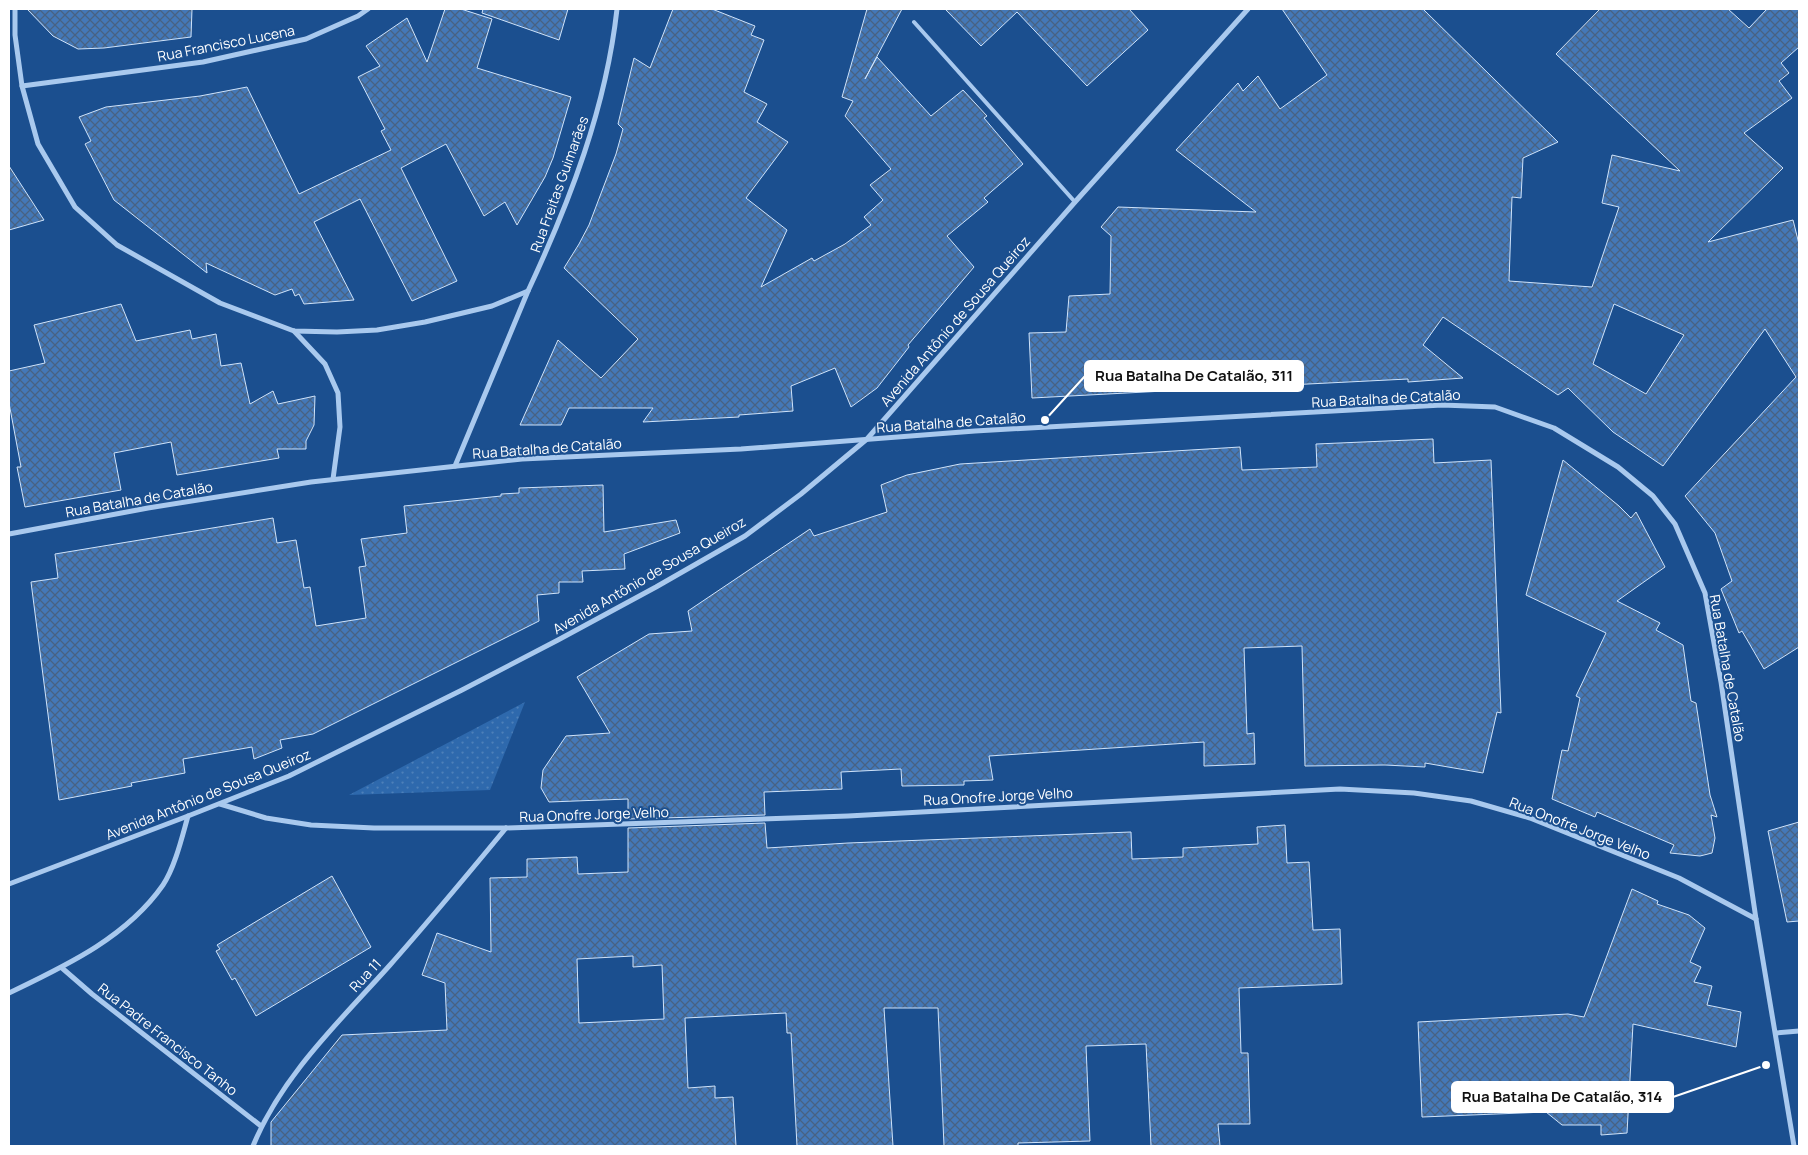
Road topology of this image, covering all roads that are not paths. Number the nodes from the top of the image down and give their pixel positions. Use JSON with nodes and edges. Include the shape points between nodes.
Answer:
{"nodes":[{"id":1,"x":14,"y":9,"type":"edge"},
{"id":2,"x":357,"y":9,"type":"edge"},
{"id":3,"x":368,"y":9,"type":"edge"},
{"id":4,"x":617,"y":9,"type":"edge"},
{"id":5,"x":1248,"y":9,"type":"edge"},
{"id":6,"x":358,"y":16,"type":"junction"},
{"id":7,"x":914,"y":22,"type":"dead end"},
{"id":8,"x":15,"y":35,"type":"junction"},
{"id":9,"x":9,"y":36,"type":"edge"},
{"id":10,"x":22,"y":86,"type":"junction"},
{"id":11,"x":1075,"y":202,"type":"junction"},
{"id":12,"x":528,"y":290,"type":"junction"},
{"id":13,"x":294,"y":331,"type":"junction"},
{"id":14,"x":867,"y":439,"type":"junction"},
{"id":15,"x":455,"y":466,"type":"junction"},
{"id":16,"x":333,"y":480,"type":"junction"},
{"id":17,"x":9,"y":534,"type":"edge"},
{"id":18,"x":220,"y":804,"type":"junction"},
{"id":19,"x":188,"y":816,"type":"junction"},
{"id":20,"x":506,"y":828,"type":"junction"},
{"id":21,"x":9,"y":884,"type":"edge"},
{"id":22,"x":1756,"y":919,"type":"junction"},
{"id":23,"x":62,"y":968,"type":"junction"},
{"id":24,"x":9,"y":993,"type":"edge"},
{"id":25,"x":1799,"y":1031,"type":"edge"},
{"id":26,"x":1776,"y":1033,"type":"junction"},
{"id":27,"x":262,"y":1126,"type":"junction"},
{"id":28,"x":253,"y":1146,"type":"edge"},
{"id":29,"x":1794,"y":1146,"type":"edge"}],
"edges":[{"from":1,"to":8,"type":"street"},
{"from":2,"to":6,"type":"street"},
{"from":3,"to":6,"type":"street","name":"Rua Francisco Lucena"},
{"from":4,"to":12,"type":"street","name":"Rua Freitas Guimarães","via":[[595,120],[556,231]]},
{"from":5,"to":11,"type":"street","name":"Avenida Antônio de Sousa Queiroz"},
{"from":6,"to":10,"type":"street","name":"Rua Francisco Lucena","via":[[306,39],[203,62]]},
{"from":7,"to":11,"type":"lane"},
{"from":8,"to":9,"type":"street"},
{"from":8,"to":10,"type":"street"},
{"from":10,"to":13,"type":"street","via":[[38,144],[76,207],[117,245],[220,303]]},
{"from":11,"to":14,"type":"street","name":"Avenida Antônio de Sousa Queiroz"},
{"from":12,"to":13,"type":"street","via":[[492,306],[425,322],[369,330]]},
{"from":12,"to":15,"type":"street","name":"Rua Batalha de Catalão"},
{"from":13,"to":16,"type":"street","via":[[325,364],[338,393],[340,428]]},
{"from":14,"to":15,"type":"street","name":"Rua Batalha de Catalão","via":[[741,449],[522,459]]},
{"from":14,"to":18,"type":"street","name":"Avenida Antônio de Sousa Queiroz","via":[[745,536],[656,587],[289,776]]},
{"from":14,"to":22,"type":"street","name":"Rua Batalha de Catalão","via":[[1442,405],[1495,407],[1554,428],[1618,467],[1653,496],[1675,524],[1705,593]]},
{"from":15,"to":16,"type":"street","name":"Rua Batalha de Catalão"},
{"from":16,"to":17,"type":"street","name":"Rua Batalha de Catalão","via":[[148,508]]},
{"from":18,"to":19,"type":"street","name":"Avenida Antônio de Sousa Queiroz"},
{"from":18,"to":20,"type":"street","name":"Rua Onofre Jorge Velho","via":[[266,818],[311,825]]},
{"from":19,"to":21,"type":"street","name":"Avenida Antônio de Sousa Queiroz"},
{"from":19,"to":23,"type":"street","via":[[178,852],[164,884],[137,915]]},
{"from":20,"to":22,"type":"street","name":"Rua Onofre Jorge Velho","via":[[848,816],[1340,789],[1414,793],[1471,801],[1530,818],[1679,878]]},
{"from":20,"to":27,"type":"street","name":"Rua 11","via":[[310,1054]]},
{"from":22,"to":26,"type":"street","name":"Rua Batalha de Catalão"},
{"from":23,"to":24,"type":"street"},
{"from":23,"to":27,"type":"street","name":"Rua Padre Francisco Tanho"},
{"from":25,"to":26,"type":"street"},
{"from":26,"to":29,"type":"street","name":"Rua Batalha de Catalão"},
{"from":27,"to":28,"type":"street","name":"Rua 11"}]}
